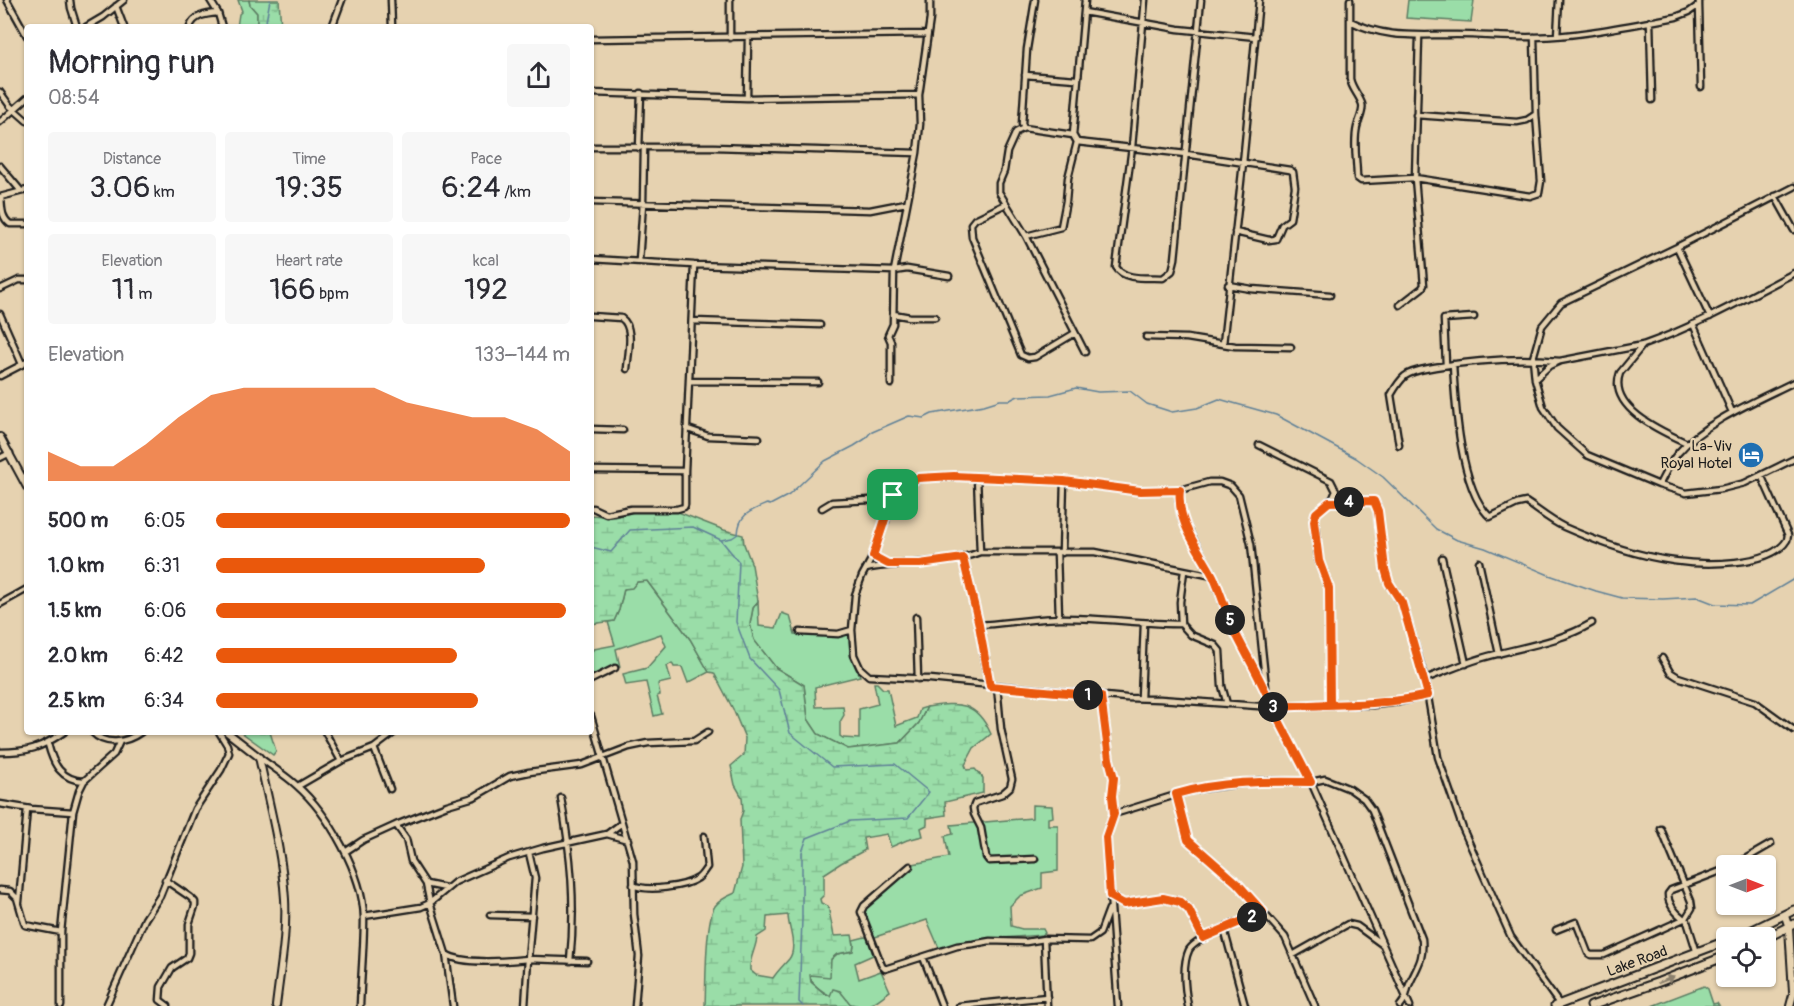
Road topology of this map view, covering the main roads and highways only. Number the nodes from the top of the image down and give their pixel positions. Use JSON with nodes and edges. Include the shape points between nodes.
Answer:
{"nodes":[{"id":1,"x":1794,"y":910,"type":"edge"},
{"id":2,"x":1792,"y":926,"type":"edge"},
{"id":3,"x":1760,"y":927,"type":"edge"},
{"id":4,"x":1776,"y":933,"type":"edge"},
{"id":5,"x":1716,"y":945,"type":"edge"},
{"id":6,"x":1716,"y":960,"type":"edge"},
{"id":7,"x":1558,"y":1005,"type":"edge"},
{"id":8,"x":1591,"y":1006,"type":"edge"}],
"edges":[{"from":1,"to":3,"type":"main road"},
{"from":2,"to":4,"type":"main road"},
{"from":5,"to":7,"type":"main road","name":"Lake Road"},
{"from":8,"to":6,"type":"main road","name":"Lake Road","one_way":true}]}
